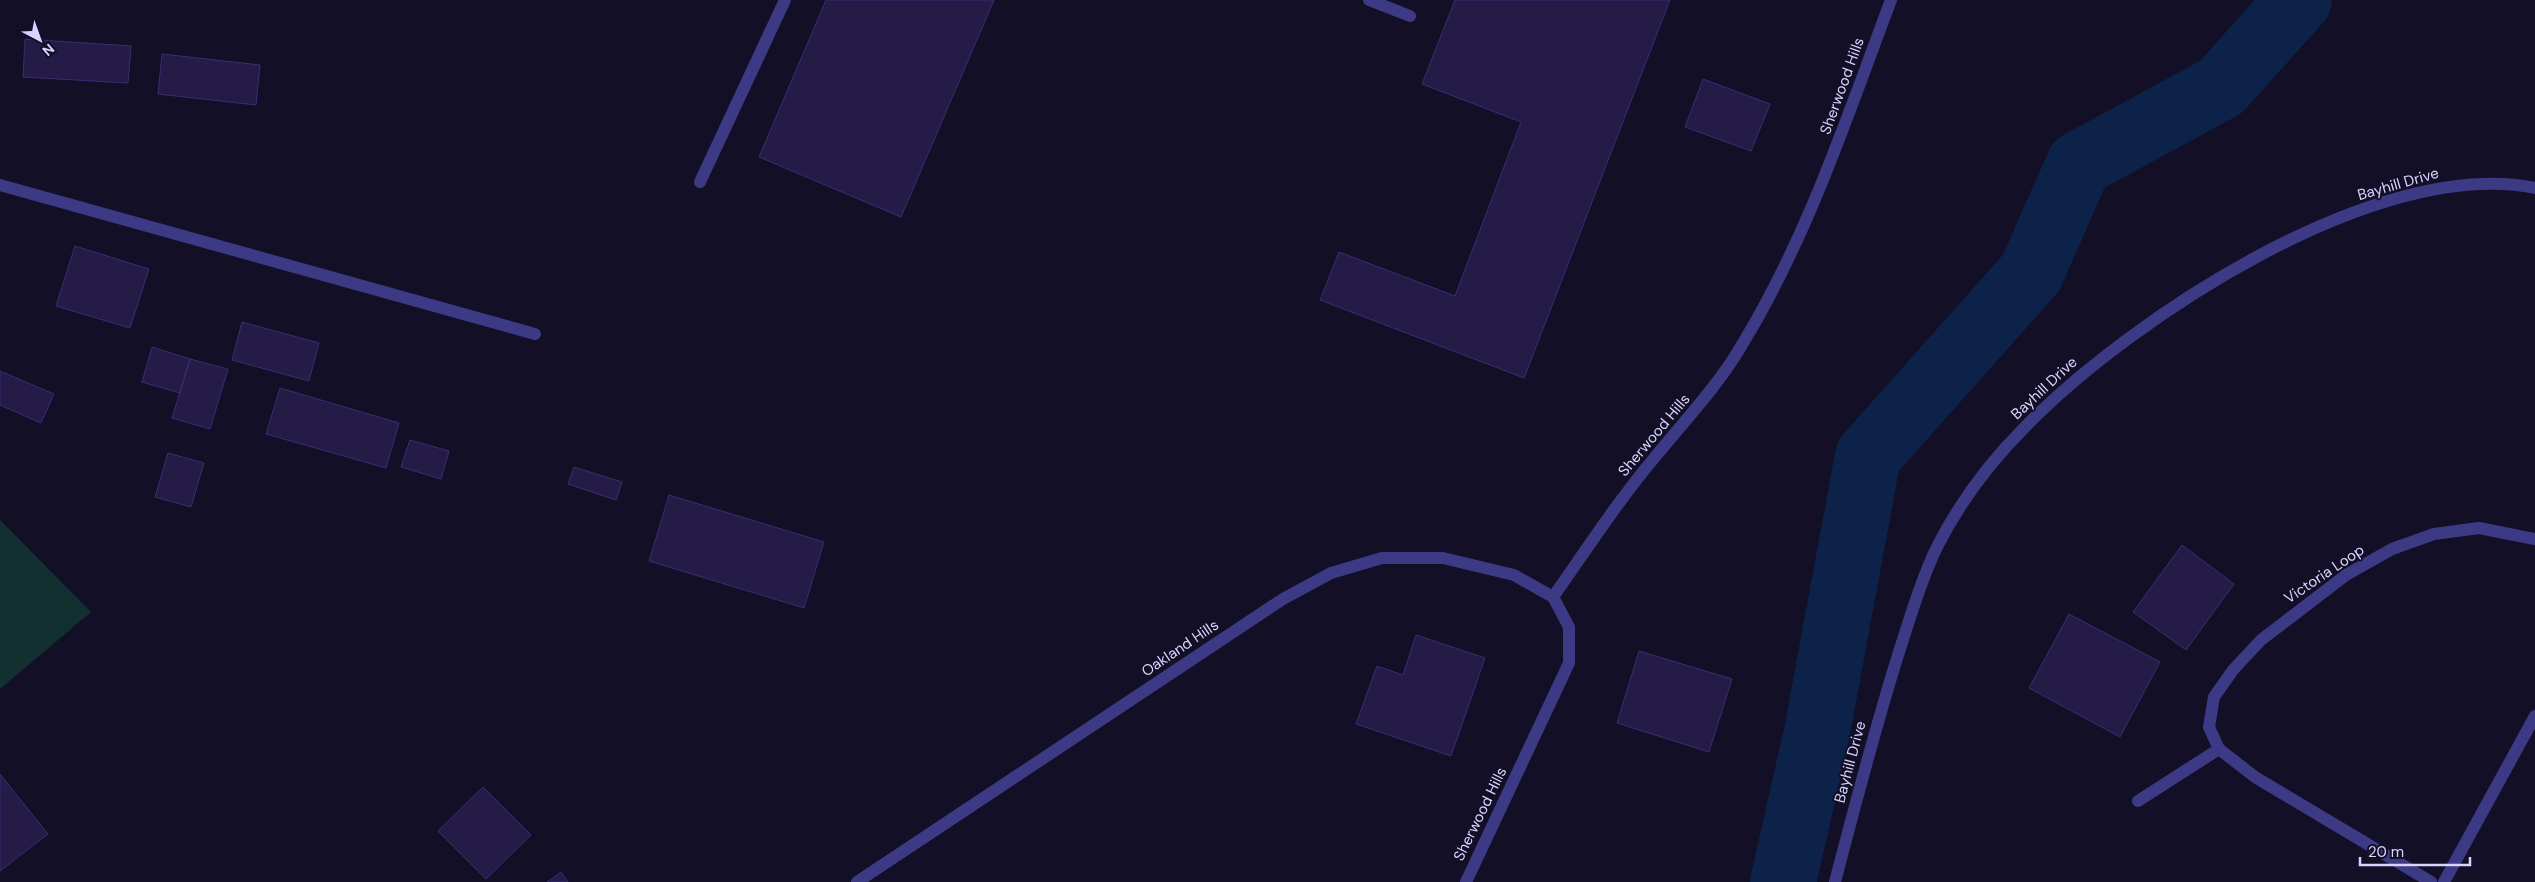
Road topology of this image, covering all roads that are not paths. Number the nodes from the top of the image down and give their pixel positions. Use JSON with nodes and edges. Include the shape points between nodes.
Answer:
{"nodes":[{"id":1,"x":784,"y":0,"type":"edge"},
{"id":2,"x":1369,"y":0,"type":"edge"},
{"id":3,"x":1891,"y":0,"type":"edge"},
{"id":4,"x":1410,"y":16,"type":"dead end"},
{"id":5,"x":700,"y":182,"type":"dead end"},
{"id":6,"x":0,"y":186,"type":"edge"},
{"id":7,"x":2535,"y":188,"type":"edge"},
{"id":8,"x":535,"y":334,"type":"dead end"},
{"id":9,"x":2535,"y":539,"type":"edge"},
{"id":10,"x":1553,"y":597,"type":"junction"},
{"id":11,"x":2535,"y":716,"type":"edge"},
{"id":12,"x":2219,"y":749,"type":"junction"},
{"id":13,"x":2138,"y":802,"type":"dead end"},
{"id":14,"x":857,"y":882,"type":"edge"},
{"id":15,"x":1466,"y":882,"type":"edge"},
{"id":16,"x":1834,"y":882,"type":"edge"},
{"id":17,"x":2431,"y":882,"type":"edge"},
{"id":18,"x":2444,"y":882,"type":"edge"}],
"edges":[{"from":1,"to":5,"type":"street"},
{"from":2,"to":4,"type":"street"},
{"from":3,"to":10,"type":"street","name":"Sherwood Hills","via":[[1821,189],[1778,285],[1742,346],[1622,499]]},
{"from":6,"to":8,"type":"street"},
{"from":7,"to":16,"type":"street","name":"Bayhill Drive","via":[[2515,184],[2460,184],[2391,200],[2289,240],[2157,318],[2089,368],[2025,427],[1980,478],[1938,545],[1882,706]]},
{"from":9,"to":12,"type":"street","name":"Victoria Loop","via":[[2479,528],[2434,534],[2392,549],[2346,575],[2261,640],[2233,670],[2214,697],[2209,727]]},
{"from":10,"to":14,"type":"street","name":"Oakland Hills","via":[[1514,574],[1443,558],[1382,558],[1331,573],[1283,599]]},
{"from":10,"to":15,"type":"street","name":"Sherwood Hills","via":[[1569,627],[1569,663]]},
{"from":11,"to":18,"type":"street"},
{"from":12,"to":13,"type":"street"},
{"from":12,"to":17,"type":"street","name":"Victoria Loop","via":[[2255,777]]}]}
